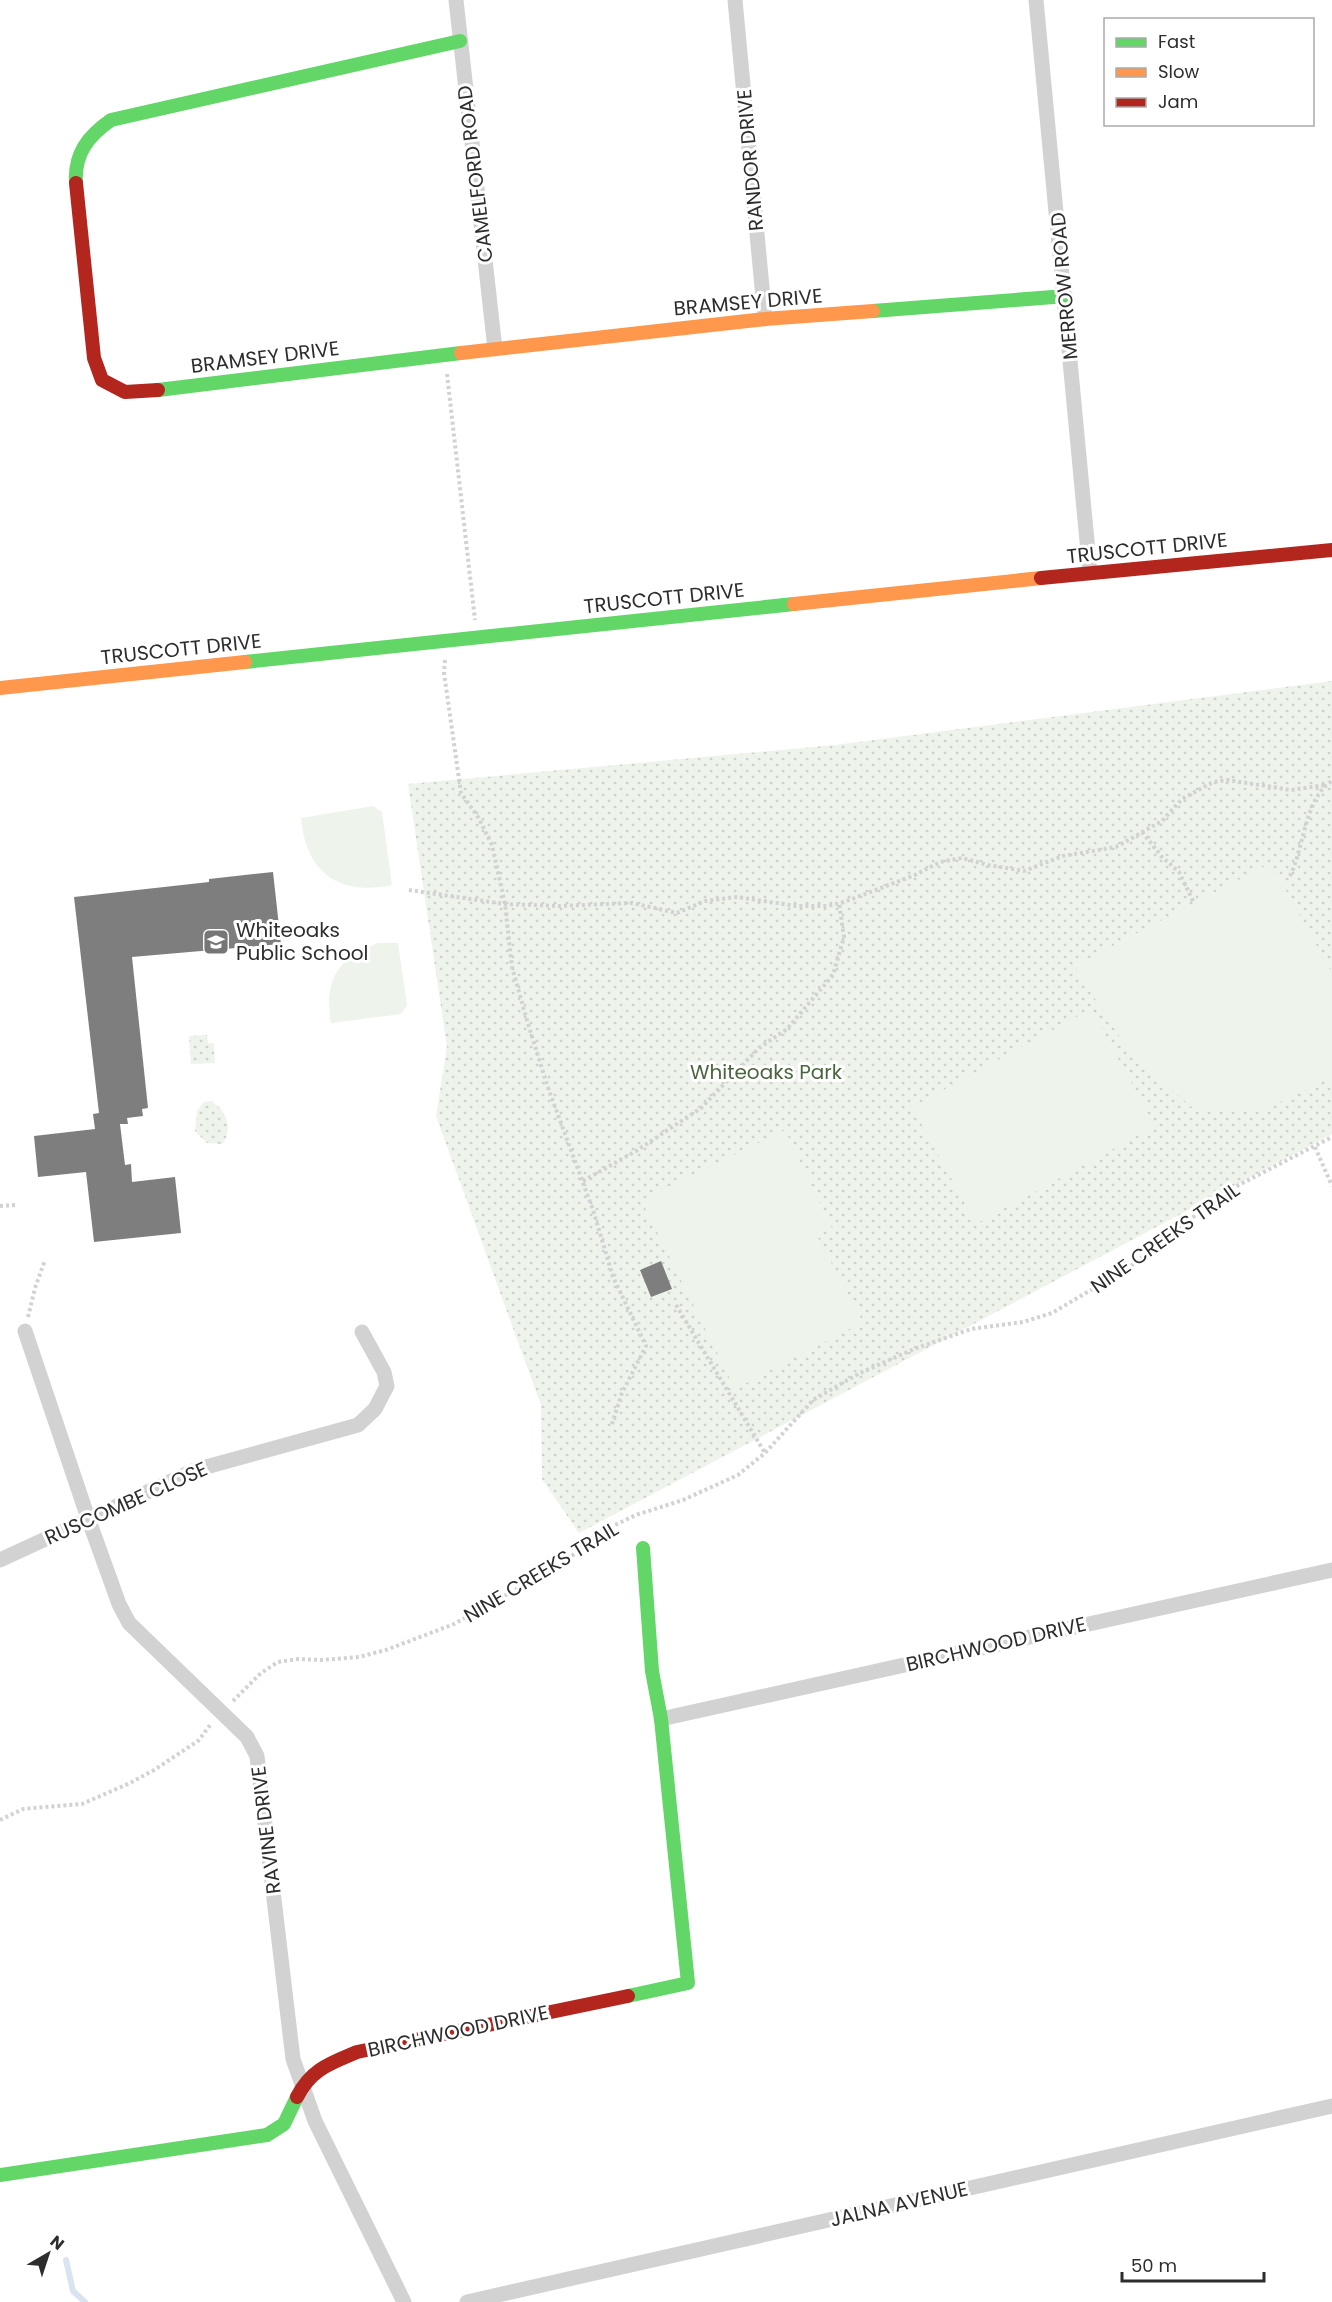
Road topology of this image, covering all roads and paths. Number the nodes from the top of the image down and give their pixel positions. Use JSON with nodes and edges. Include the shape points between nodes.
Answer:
{"nodes":[{"id":1,"x":456,"y":0,"type":"edge"},
{"id":2,"x":735,"y":0,"type":"edge"},
{"id":3,"x":1036,"y":0,"type":"edge"},
{"id":4,"x":460,"y":41,"type":"junction"},
{"id":5,"x":1066,"y":296,"type":"junction"},
{"id":6,"x":765,"y":319,"type":"junction"},
{"id":7,"x":495,"y":349,"type":"junction"},
{"id":8,"x":445,"y":355,"type":"junction"},
{"id":9,"x":1332,"y":550,"type":"edge"},
{"id":10,"x":1090,"y":573,"type":"junction"},
{"id":11,"x":462,"y":639,"type":"junction"},
{"id":12,"x":0,"y":688,"type":"edge"},
{"id":13,"x":1332,"y":781,"type":"edge"},
{"id":14,"x":1326,"y":785,"type":"junction"},
{"id":15,"x":1142,"y":832,"type":"junction"},
{"id":16,"x":1290,"y":876,"type":"dead end"},
{"id":17,"x":409,"y":890,"type":"dead end"},
{"id":18,"x":839,"y":903,"type":"junction"},
{"id":19,"x":1194,"y":903,"type":"dead end"},
{"id":20,"x":505,"y":904,"type":"junction"},
{"id":21,"x":1332,"y":1137,"type":"edge"},
{"id":22,"x":1315,"y":1147,"type":"junction"},
{"id":23,"x":583,"y":1181,"type":"junction"},
{"id":24,"x":1332,"y":1186,"type":"edge"},
{"id":25,"x":15,"y":1205,"type":"dead end"},
{"id":26,"x":0,"y":1206,"type":"edge"},
{"id":27,"x":45,"y":1260,"type":"dead end"},
{"id":28,"x":676,"y":1305,"type":"dead end"},
{"id":29,"x":25,"y":1331,"type":"joint"},
{"id":30,"x":362,"y":1332,"type":"dead end"},
{"id":31,"x":611,"y":1427,"type":"dead end"},
{"id":32,"x":765,"y":1453,"type":"junction"},
{"id":33,"x":88,"y":1518,"type":"junction"},
{"id":34,"x":643,"y":1548,"type":"dead end"},
{"id":35,"x":0,"y":1560,"type":"edge"},
{"id":36,"x":1332,"y":1570,"type":"edge"},
{"id":37,"x":221,"y":1713,"type":"junction"},
{"id":38,"x":661,"y":1719,"type":"junction"},
{"id":39,"x":0,"y":1820,"type":"edge"},
{"id":40,"x":302,"y":2087,"type":"junction"},
{"id":41,"x":1332,"y":2106,"type":"edge"},
{"id":42,"x":0,"y":2175,"type":"edge"},
{"id":43,"x":404,"y":2302,"type":"edge"},
{"id":44,"x":467,"y":2302,"type":"edge"}],
"edges":[{"from":1,"to":4,"type":"street","name":"CAMELFORD ROAD"},
{"from":2,"to":6,"type":"street","name":"RANDOR DRIVE"},
{"from":3,"to":5,"type":"street","name":"MERROW ROAD"},
{"from":4,"to":7,"type":"street","name":"CAMELFORD ROAD"},
{"from":4,"to":8,"type":"street","name":"BRAMSEY DRIVE","via":[[111,120],[83,145],[75,168],[94,358],[102,380],[125,392]]},
{"from":5,"to":6,"type":"street","name":"BRAMSEY DRIVE"},
{"from":5,"to":10,"type":"street","name":"MERROW ROAD"},
{"from":6,"to":7,"type":"street","name":"BRAMSEY DRIVE"},
{"from":7,"to":8,"type":"street","name":"BRAMSEY DRIVE"},
{"from":8,"to":11,"type":"path","via":[[476,625]]},
{"from":9,"to":10,"type":"street","name":"TRUSCOTT DRIVE"},
{"from":10,"to":11,"type":"street","name":"TRUSCOTT DRIVE"},
{"from":11,"to":12,"type":"street","name":"TRUSCOTT DRIVE"},
{"from":11,"to":20,"type":"path","via":[[445,657],[444,673],[461,793],[492,845]]},
{"from":13,"to":14,"type":"path"},
{"from":14,"to":15,"type":"path","via":[[1291,790],[1228,780],[1213,782],[1182,799],[1162,821]]},
{"from":14,"to":16,"type":"path","via":[[1315,798]]},
{"from":15,"to":18,"type":"path","via":[[1116,847],[1063,856],[1024,871],[962,858],[940,862]]},
{"from":15,"to":19,"type":"path","via":[[1179,872]]},
{"from":17,"to":20,"type":"path"},
{"from":18,"to":20,"type":"path","via":[[796,906],[737,897],[705,901],[677,913],[632,903]]},
{"from":18,"to":23,"type":"path","via":[[844,937],[833,975],[787,1029],[759,1048],[701,1108]]},
{"from":20,"to":23,"type":"path","via":[[512,967],[523,1007]]},
{"from":21,"to":22,"type":"path","name":"NINE CREEKS TRAIL"},
{"from":22,"to":24,"type":"path"},
{"from":22,"to":32,"type":"path","name":"NINE CREEKS TRAIL","via":[[1225,1192],[1128,1268],[1052,1313],[1023,1322],[971,1329],[860,1372],[813,1400]]},
{"from":23,"to":31,"type":"path","via":[[613,1277],[646,1346]]},
{"from":25,"to":26,"type":"path"},
{"from":27,"to":29,"type":"path"},
{"from":28,"to":32,"type":"path"},
{"from":29,"to":33,"type":"street","name":"RAVINE DRIVE"},
{"from":30,"to":33,"type":"street","name":"RUSCOMBE CLOSE","via":[[384,1372],[387,1386],[375,1409],[358,1425],[195,1470]]},
{"from":32,"to":37,"type":"path","name":"NINE CREEKS TRAIL","via":[[738,1475],[598,1533],[556,1567],[454,1624],[359,1657],[278,1662],[261,1673]]},
{"from":33,"to":35,"type":"street","name":"RUSCOMBE CLOSE"},
{"from":33,"to":37,"type":"street","name":"RAVINE DRIVE","via":[[129,1623]]},
{"from":34,"to":38,"type":"street","name":"BIRCHWOOD DRIVE","via":[[652,1671]]},
{"from":36,"to":38,"type":"street","name":"BIRCHWOOD DRIVE"},
{"from":37,"to":39,"type":"path","name":"NINE CREEKS TRAIL","via":[[198,1741],[130,1783],[82,1803],[23,1809]]},
{"from":37,"to":40,"type":"street","name":"RAVINE DRIVE","via":[[247,1737],[257,1756],[293,2059]]},
{"from":38,"to":40,"type":"street","name":"BIRCHWOOD DRIVE","via":[[688,1983],[357,2052],[322,2066]]},
{"from":40,"to":42,"type":"street","name":"BIRCHWOOD DRIVE","via":[[284,2124],[267,2135]]},
{"from":40,"to":43,"type":"street","name":"RAVINE DRIVE","via":[[329,2151]]},
{"from":41,"to":44,"type":"street","name":"JALNA AVENUE"}]}
